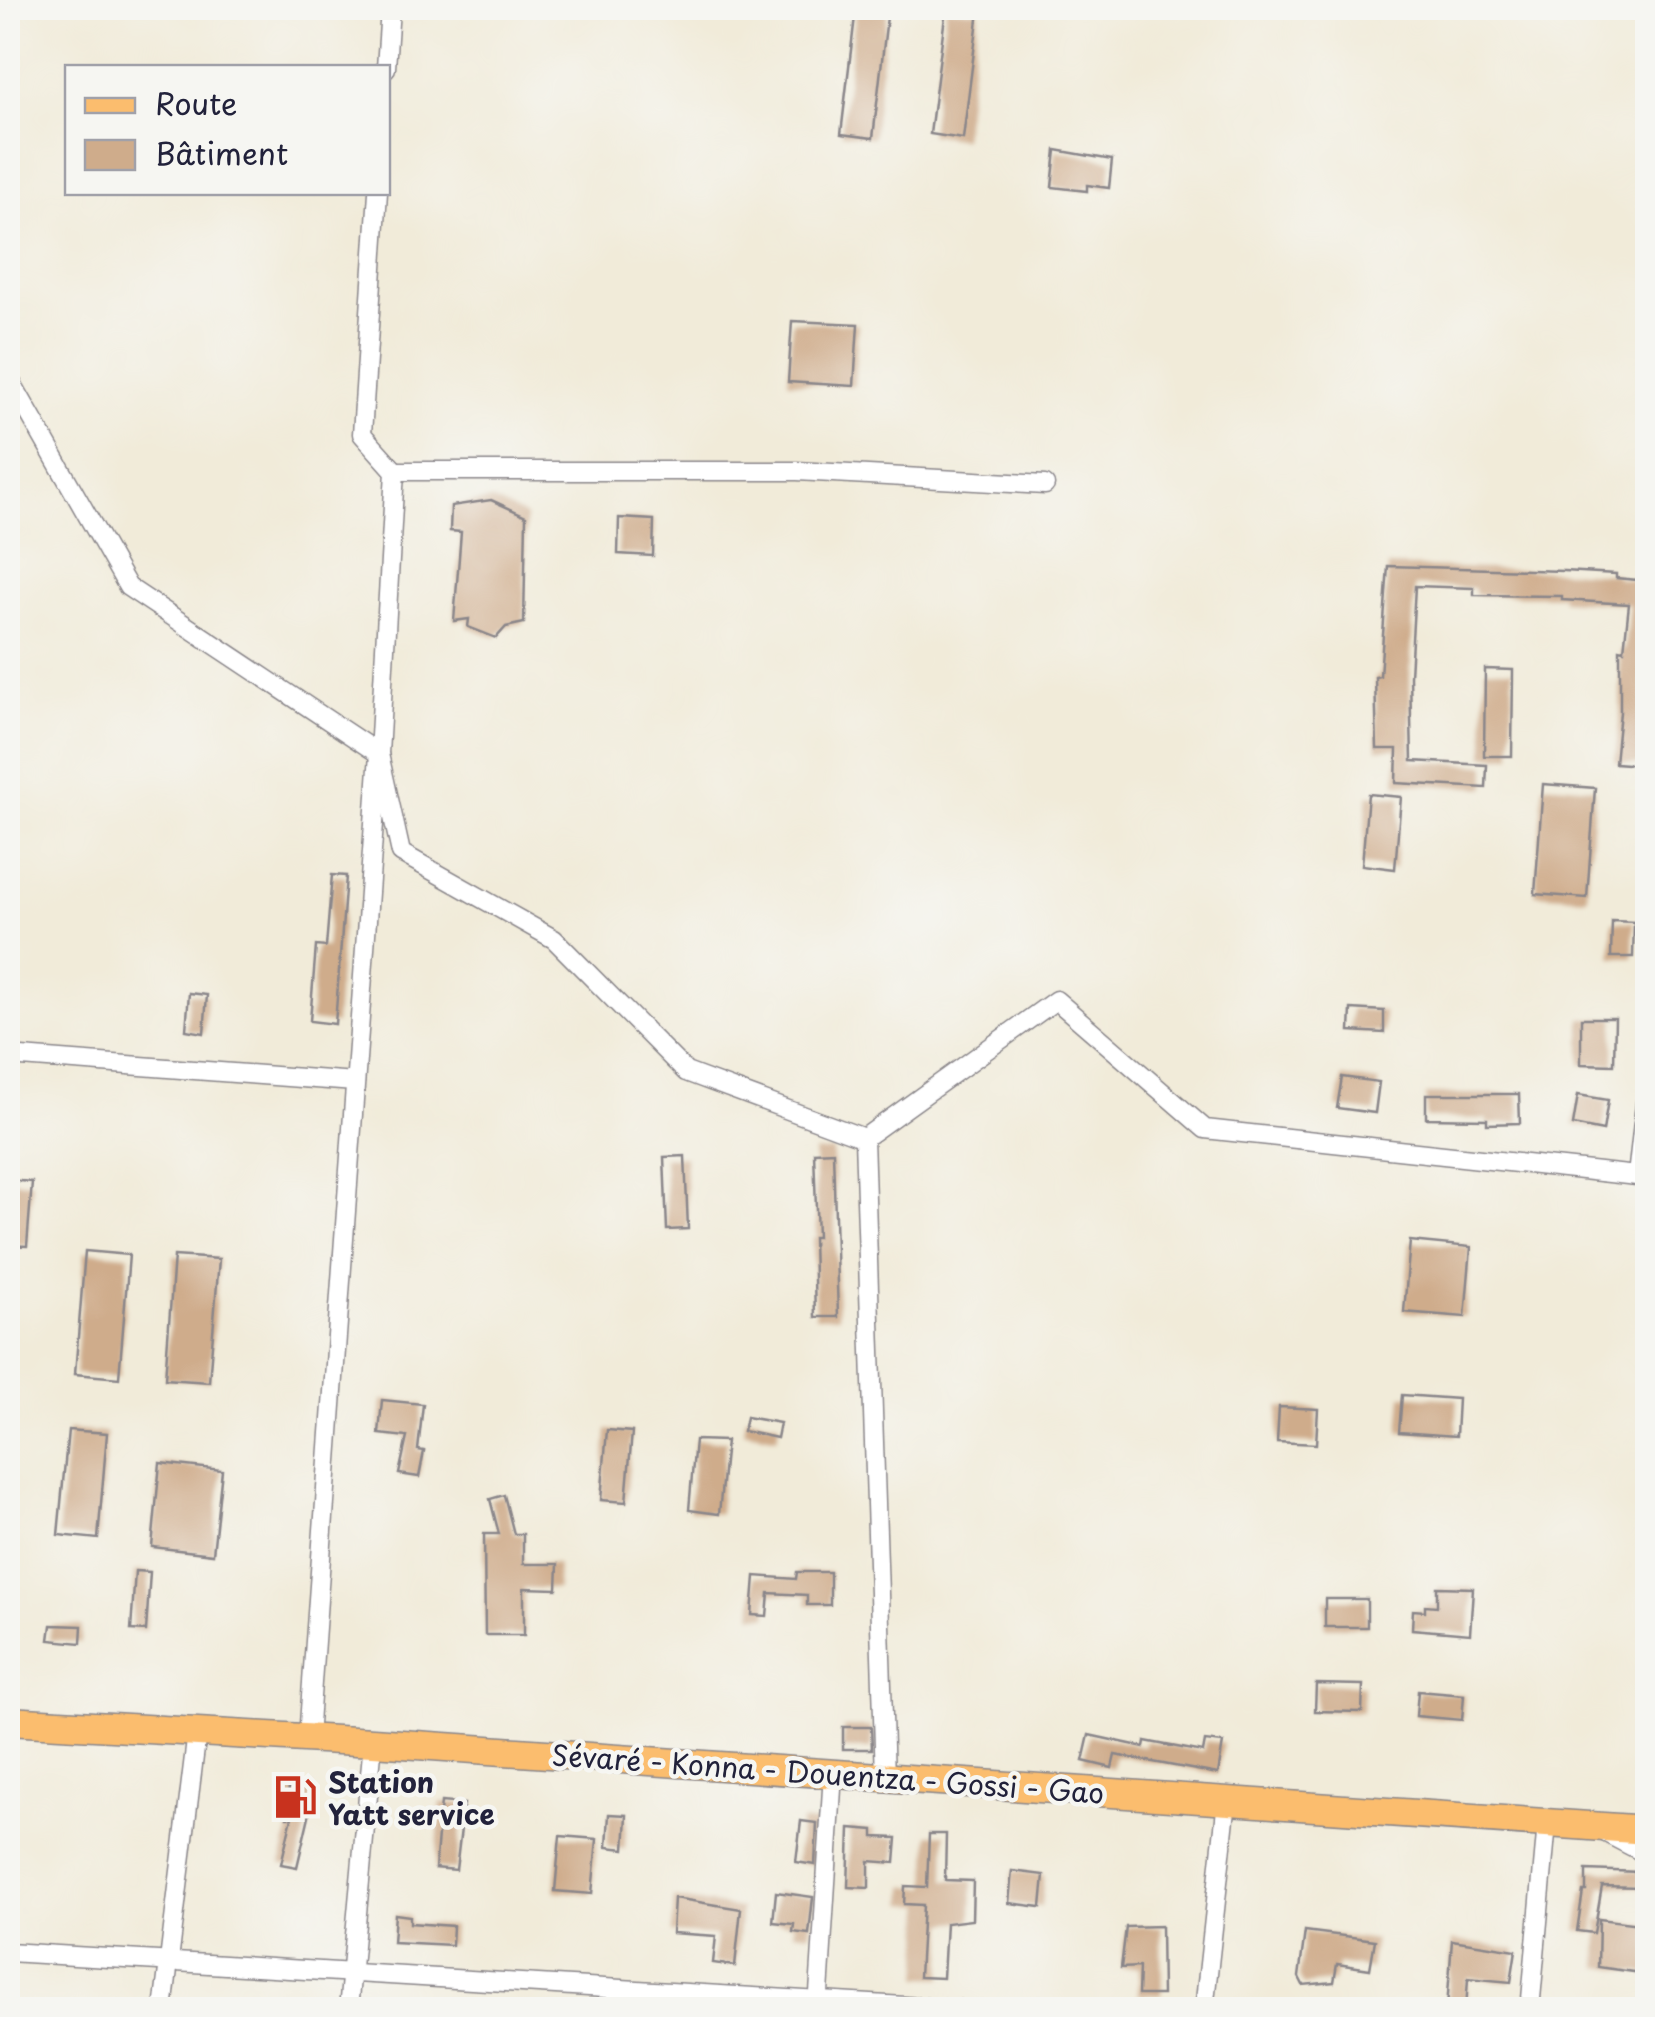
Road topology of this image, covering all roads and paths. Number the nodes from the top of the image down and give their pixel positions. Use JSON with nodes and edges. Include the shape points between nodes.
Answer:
{"nodes":[{"id":1,"x":390,"y":8,"type":"edge"},
{"id":2,"x":386,"y":65,"type":"edge"},
{"id":3,"x":378,"y":195,"type":"edge"},
{"id":4,"x":8,"y":376,"type":"edge"},
{"id":5,"x":395,"y":472,"type":"junction"},
{"id":6,"x":1044,"y":484,"type":"dead end"},
{"id":7,"x":379,"y":754,"type":"junction"},
{"id":8,"x":8,"y":1056,"type":"edge"},
{"id":9,"x":1648,"y":1077,"type":"edge"},
{"id":10,"x":355,"y":1082,"type":"junction"},
{"id":11,"x":864,"y":1138,"type":"junction"},
{"id":12,"x":1642,"y":1177,"type":"edge"},
{"id":13,"x":8,"y":1721,"type":"edge"},
{"id":14,"x":197,"y":1732,"type":"junction"},
{"id":15,"x":308,"y":1738,"type":"junction"},
{"id":16,"x":373,"y":1742,"type":"junction"},
{"id":17,"x":833,"y":1774,"type":"junction"},
{"id":18,"x":885,"y":1777,"type":"junction"},
{"id":19,"x":1227,"y":1800,"type":"junction"},
{"id":20,"x":1548,"y":1822,"type":"junction"},
{"id":21,"x":1590,"y":1826,"type":"junction"},
{"id":22,"x":1648,"y":1830,"type":"edge"},
{"id":23,"x":1648,"y":1854,"type":"edge"},
{"id":24,"x":8,"y":1952,"type":"edge"},
{"id":25,"x":168,"y":1961,"type":"junction"},
{"id":26,"x":351,"y":1972,"type":"junction"},
{"id":27,"x":818,"y":2005,"type":"edge"},
{"id":28,"x":163,"y":2010,"type":"edge"},
{"id":29,"x":348,"y":2010,"type":"edge"},
{"id":30,"x":971,"y":2010,"type":"edge"},
{"id":31,"x":1204,"y":2010,"type":"edge"},
{"id":32,"x":1530,"y":2010,"type":"edge"}],
"edges":[{"from":1,"to":2,"type":"street"},
{"from":3,"to":5,"type":"street","via":[[362,434]]},
{"from":4,"to":7,"type":"street","via":[[128,587]]},
{"from":5,"to":6,"type":"street","via":[[796,471]]},
{"from":5,"to":7,"type":"street"},
{"from":7,"to":10,"type":"street"},
{"from":7,"to":11,"type":"street","via":[[401,853],[554,939],[686,1072]]},
{"from":8,"to":10,"type":"street"},
{"from":9,"to":12,"type":"street"},
{"from":10,"to":15,"type":"street"},
{"from":11,"to":12,"type":"street","via":[[1056,1000],[1205,1128]]},
{"from":11,"to":18,"type":"street"},
{"from":13,"to":14,"type":"main road","name":"Sévaré - Konna - Douentza - Gossi - Gao"},
{"from":14,"to":15,"type":"main road","name":"Sévaré - Konna - Douentza - Gossi - Gao"},
{"from":14,"to":25,"type":"street"},
{"from":15,"to":16,"type":"main road","name":"Sévaré - Konna - Douentza - Gossi - Gao"},
{"from":16,"to":17,"type":"main road","name":"Sévaré - Konna - Douentza - Gossi - Gao"},
{"from":16,"to":26,"type":"street"},
{"from":17,"to":18,"type":"main road","name":"Sévaré - Konna - Douentza - Gossi - Gao"},
{"from":17,"to":27,"type":"street"},
{"from":18,"to":19,"type":"main road","name":"Sévaré - Konna - Douentza - Gossi - Gao"},
{"from":19,"to":20,"type":"main road","name":"Sévaré - Konna - Douentza - Gossi - Gao"},
{"from":19,"to":31,"type":"street"},
{"from":20,"to":21,"type":"main road","name":"Sévaré - Konna - Douentza - Gossi - Gao"},
{"from":20,"to":32,"type":"street"},
{"from":21,"to":22,"type":"main road","name":"Sévaré - Konna - Douentza - Gossi - Gao"},
{"from":21,"to":23,"type":"street"},
{"from":24,"to":25,"type":"street"},
{"from":25,"to":26,"type":"street"},
{"from":25,"to":28,"type":"street"},
{"from":26,"to":27,"type":"street"},
{"from":26,"to":29,"type":"street"},
{"from":27,"to":30,"type":"street"}]}
